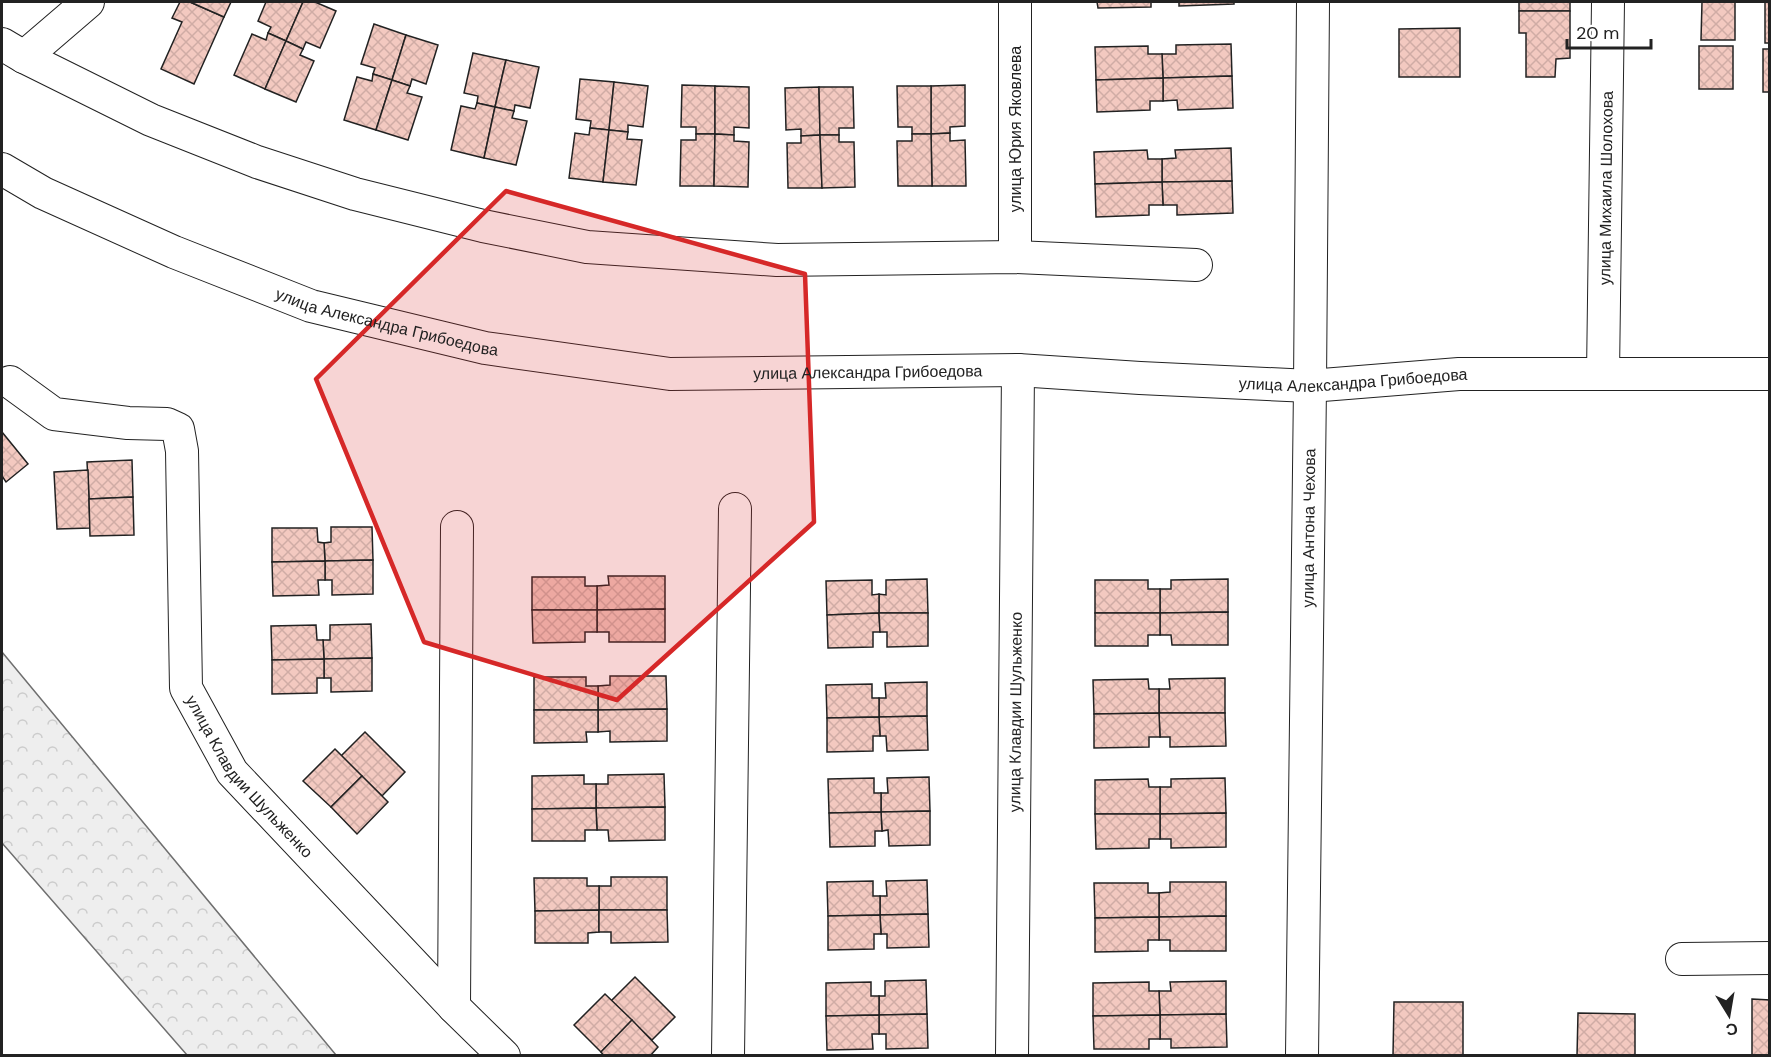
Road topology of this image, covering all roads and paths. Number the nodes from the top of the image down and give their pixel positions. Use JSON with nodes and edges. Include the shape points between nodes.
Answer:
{"nodes":[{"id":1,"x":88,"y":2,"type":"edge"},
{"id":2,"x":1015,"y":2,"type":"edge"},
{"id":3,"x":1312,"y":2,"type":"edge"},
{"id":4,"x":1608,"y":2,"type":"edge"},
{"id":5,"x":13,"y":50,"type":"edge"},
{"id":6,"x":2,"y":169,"type":"edge"},
{"id":7,"x":1015,"y":257,"type":"junction"},
{"id":8,"x":1196,"y":265,"type":"dead end"},
{"id":9,"x":1018,"y":370,"type":"junction"},
{"id":10,"x":1603,"y":374,"type":"junction"},
{"id":11,"x":1770,"y":374,"type":"edge"},
{"id":12,"x":10,"y":382,"type":"dead end"},
{"id":13,"x":1310,"y":386,"type":"junction"},
{"id":14,"x":735,"y":509,"type":"dead end"},
{"id":15,"x":457,"y":527,"type":"dead end"},
{"id":16,"x":1770,"y":958,"type":"edge"},
{"id":17,"x":1682,"y":959,"type":"dead end"},
{"id":18,"x":454,"y":1007,"type":"junction"},
{"id":19,"x":504,"y":1056,"type":"edge"},
{"id":20,"x":728,"y":1056,"type":"edge"},
{"id":21,"x":1012,"y":1056,"type":"edge"},
{"id":22,"x":1302,"y":1056,"type":"edge"}],
"edges":[{"from":1,"to":5,"type":"street"},
{"from":2,"to":7,"type":"street","name":"улица Юрия Яковлева"},
{"from":3,"to":13,"type":"street","name":"улица Антона Чехова"},
{"from":4,"to":10,"type":"street","name":"улица Михаила Шолохова"},
{"from":5,"to":7,"type":"street","via":[[151,120],[257,162],[355,194],[495,228],[587,247],[777,260]]},
{"from":6,"to":9,"type":"street","name":"улица Александра Грибоедова","via":[[43,193],[174,252],[311,306],[485,348],[670,374]]},
{"from":7,"to":8,"type":"street"},
{"from":9,"to":13,"type":"street","name":"улица Александра Грибоедова"},
{"from":9,"to":21,"type":"street","name":"улица Клавдии Шульженко"},
{"from":10,"to":11,"type":"street","name":"улица Александра Грибоедова"},
{"from":10,"to":13,"type":"street","name":"улица Александра Грибоедова","via":[[1459,374]]},
{"from":12,"to":18,"type":"street","name":"улица Клавдии Шульженко","via":[[54,414],[167,424],[178,429],[182,451],[186,688],[232,772]]},
{"from":13,"to":22,"type":"street","name":"улица Антона Чехова"},
{"from":14,"to":20,"type":"street"},
{"from":15,"to":18,"type":"street"},
{"from":16,"to":17,"type":"street"},
{"from":18,"to":19,"type":"street","name":"улица Клавдии Шульженко"}]}
